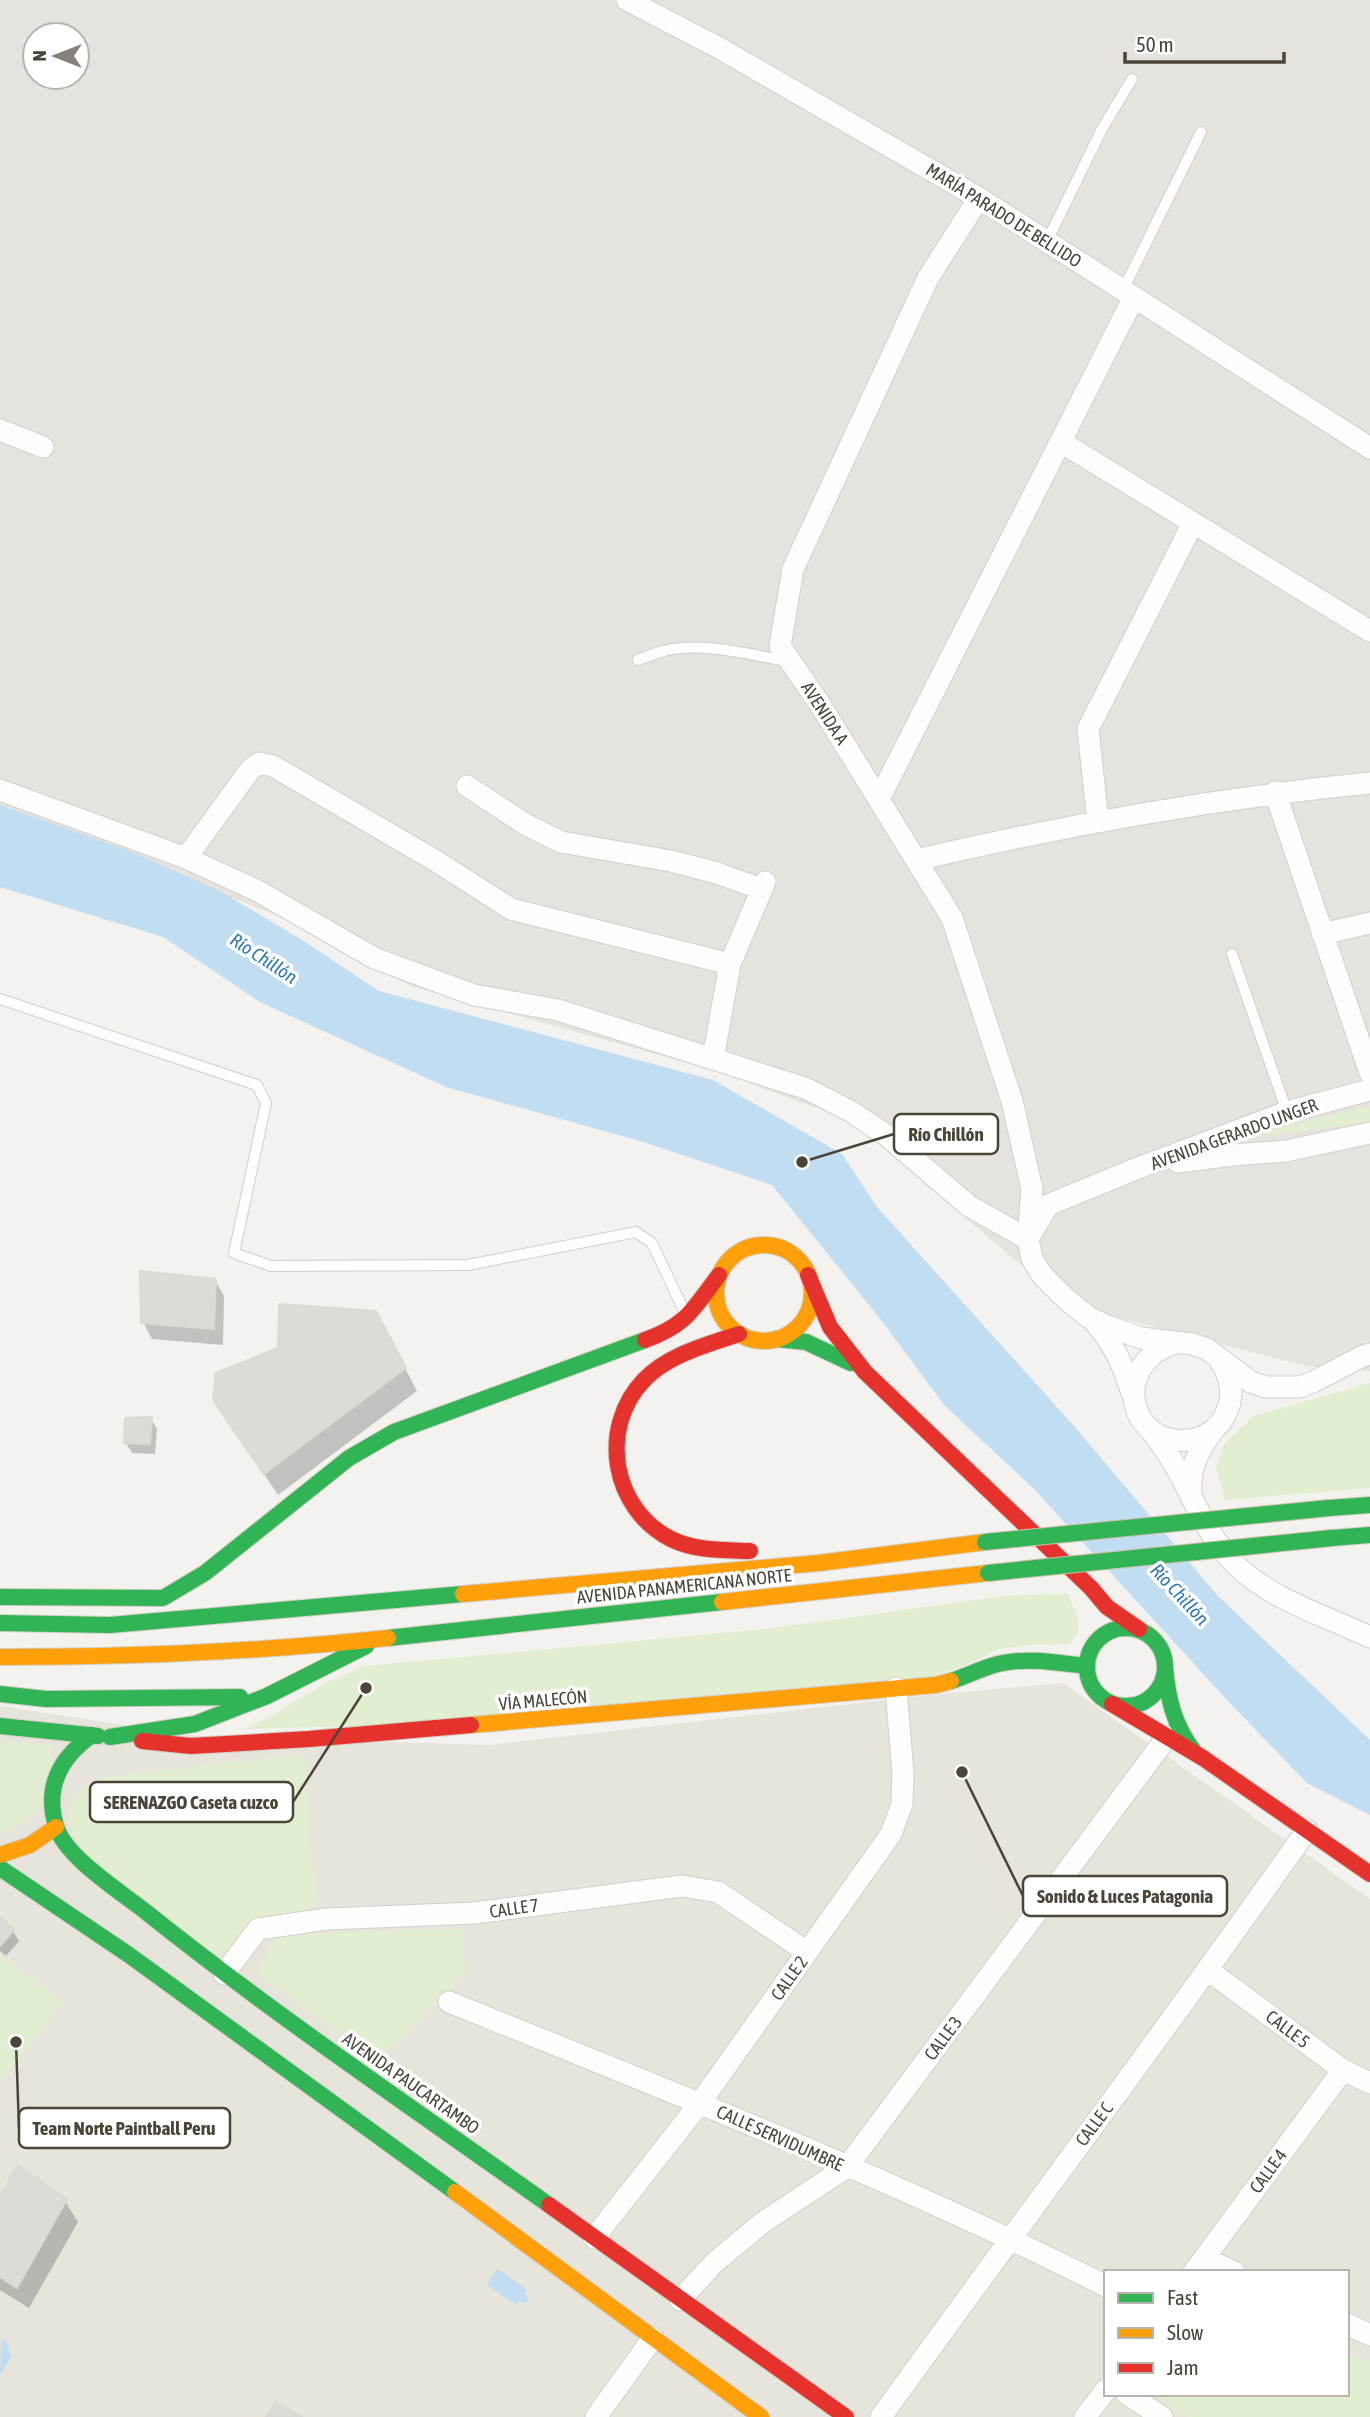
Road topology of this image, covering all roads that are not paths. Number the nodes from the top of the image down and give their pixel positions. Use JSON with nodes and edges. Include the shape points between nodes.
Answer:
{"nodes":[{"id":1,"x":627,"y":0,"type":"edge"},
{"id":2,"x":1132,"y":79,"type":"dead end"},
{"id":3,"x":1201,"y":132,"type":"dead end"},
{"id":4,"x":979,"y":198,"type":"junction"},
{"id":5,"x":1047,"y":241,"type":"junction"},
{"id":6,"x":1129,"y":294,"type":"junction"},
{"id":7,"x":0,"y":430,"type":"edge"},
{"id":8,"x":1060,"y":442,"type":"junction"},
{"id":9,"x":43,"y":447,"type":"dead end"},
{"id":10,"x":1370,"y":448,"type":"edge"},
{"id":11,"x":1193,"y":523,"type":"junction"},
{"id":12,"x":1370,"y":631,"type":"edge"},
{"id":13,"x":638,"y":660,"type":"dead end"},
{"id":14,"x":791,"y":662,"type":"junction"},
{"id":15,"x":1370,"y":783,"type":"edge"},
{"id":16,"x":467,"y":786,"type":"dead end"},
{"id":17,"x":0,"y":790,"type":"edge"},
{"id":18,"x":1275,"y":792,"type":"junction"},
{"id":19,"x":879,"y":799,"type":"junction"},
{"id":20,"x":1098,"y":822,"type":"junction"},
{"id":21,"x":186,"y":858,"type":"junction"},
{"id":22,"x":916,"y":860,"type":"junction"},
{"id":23,"x":1370,"y":923,"type":"edge"},
{"id":24,"x":1322,"y":934,"type":"junction"},
{"id":25,"x":1232,"y":954,"type":"dead end"},
{"id":26,"x":730,"y":964,"type":"junction"},
{"id":27,"x":0,"y":999,"type":"edge"},
{"id":28,"x":713,"y":1059,"type":"junction"},
{"id":29,"x":1370,"y":1073,"type":"edge"},
{"id":30,"x":1370,"y":1090,"type":"edge"},
{"id":31,"x":1287,"y":1112,"type":"junction"},
{"id":32,"x":1370,"y":1133,"type":"edge"},
{"id":33,"x":1138,"y":1168,"type":"junction"},
{"id":34,"x":1028,"y":1239,"type":"junction"},
{"id":35,"x":719,"y":1275,"type":"junction"},
{"id":36,"x":808,"y":1275,"type":"junction"},
{"id":37,"x":687,"y":1317,"type":"junction"},
{"id":38,"x":1088,"y":1317,"type":"junction"},
{"id":39,"x":739,"y":1334,"type":"junction"},
{"id":40,"x":777,"y":1339,"type":"junction"},
{"id":41,"x":1177,"y":1343,"type":"junction"},
{"id":42,"x":1370,"y":1354,"type":"edge"},
{"id":43,"x":1219,"y":1359,"type":"junction"},
{"id":44,"x":865,"y":1372,"type":"junction"},
{"id":45,"x":1134,"y":1400,"type":"junction"},
{"id":46,"x":1150,"y":1429,"type":"junction"},
{"id":47,"x":1212,"y":1432,"type":"junction"},
{"id":48,"x":1191,"y":1496,"type":"junction"},
{"id":49,"x":1370,"y":1504,"type":"edge"},
{"id":50,"x":1370,"y":1535,"type":"edge"},
{"id":51,"x":819,"y":1563,"type":"junction"},
{"id":52,"x":370,"y":1586,"type":"dead end"},
{"id":53,"x":515,"y":1588,"type":"junction"},
{"id":54,"x":1091,"y":1588,"type":"junction"},
{"id":55,"x":199,"y":1594,"type":"dead end"},
{"id":56,"x":0,"y":1597,"type":"edge"},
{"id":57,"x":163,"y":1598,"type":"junction"},
{"id":58,"x":0,"y":1623,"type":"edge"},
{"id":59,"x":1139,"y":1629,"type":"junction"},
{"id":60,"x":1365,"y":1634,"type":"edge"},
{"id":61,"x":380,"y":1639,"type":"junction"},
{"id":62,"x":0,"y":1657,"type":"edge"},
{"id":63,"x":1088,"y":1660,"type":"junction"},
{"id":64,"x":1165,"y":1668,"type":"junction"},
{"id":65,"x":896,"y":1688,"type":"junction"},
{"id":66,"x":0,"y":1694,"type":"edge"},
{"id":67,"x":267,"y":1696,"type":"junction"},
{"id":68,"x":1112,"y":1704,"type":"junction"},
{"id":69,"x":0,"y":1726,"type":"edge"},
{"id":70,"x":92,"y":1735,"type":"junction"},
{"id":71,"x":110,"y":1737,"type":"junction"},
{"id":72,"x":1167,"y":1737,"type":"junction"},
{"id":73,"x":1203,"y":1758,"type":"junction"},
{"id":74,"x":56,"y":1827,"type":"junction"},
{"id":75,"x":1307,"y":1830,"type":"junction"},
{"id":76,"x":0,"y":1855,"type":"edge"},
{"id":77,"x":0,"y":1868,"type":"edge"},
{"id":78,"x":1370,"y":1874,"type":"edge"},
{"id":79,"x":807,"y":1952,"type":"junction"},
{"id":80,"x":1208,"y":1970,"type":"junction"},
{"id":81,"x":224,"y":1974,"type":"junction"},
{"id":82,"x":449,"y":2001,"type":"dead end"},
{"id":83,"x":254,"y":2020,"type":"junction"},
{"id":84,"x":1343,"y":2070,"type":"junction"},
{"id":85,"x":1370,"y":2083,"type":"edge"},
{"id":86,"x":700,"y":2103,"type":"junction"},
{"id":87,"x":847,"y":2167,"type":"junction"},
{"id":88,"x":594,"y":2238,"type":"junction"},
{"id":89,"x":1010,"y":2238,"type":"junction"},
{"id":90,"x":1199,"y":2265,"type":"edge"},
{"id":91,"x":1224,"y":2270,"type":"edge"},
{"id":92,"x":1104,"y":2285,"type":"edge"},
{"id":93,"x":680,"y":2300,"type":"junction"},
{"id":94,"x":1349,"y":2325,"type":"edge"},
{"id":95,"x":1370,"y":2335,"type":"edge"},
{"id":96,"x":653,"y":2337,"type":"junction"},
{"id":97,"x":1104,"y":2393,"type":"edge"},
{"id":98,"x":1130,"y":2396,"type":"edge"},
{"id":99,"x":596,"y":2417,"type":"edge"},
{"id":100,"x":761,"y":2417,"type":"edge"},
{"id":101,"x":846,"y":2417,"type":"edge"},
{"id":102,"x":881,"y":2417,"type":"edge"},
{"id":103,"x":1086,"y":2417,"type":"edge"},
{"id":104,"x":1163,"y":2417,"type":"edge"}],
"edges":[{"from":1,"to":4,"type":"street","name":"MARÍA PARADO DE BELLIDO"},
{"from":2,"to":5,"type":"lane"},
{"from":3,"to":6,"type":"lane"},
{"from":4,"to":5,"type":"street","name":"MARÍA PARADO DE BELLIDO"},
{"from":4,"to":14,"type":"street","name":"AVENIDA A","via":[[928,278],[793,569],[780,646]]},
{"from":5,"to":6,"type":"street","name":"MARÍA PARADO DE BELLIDO"},
{"from":6,"to":8,"type":"street"},
{"from":6,"to":10,"type":"street","name":"MARÍA PARADO DE BELLIDO"},
{"from":7,"to":9,"type":"street"},
{"from":8,"to":11,"type":"street"},
{"from":8,"to":19,"type":"street"},
{"from":11,"to":12,"type":"street"},
{"from":11,"to":20,"type":"street","via":[[1088,729]]},
{"from":13,"to":14,"type":"lane","via":[[684,648]]},
{"from":14,"to":19,"type":"street","name":"AVENIDA A"},
{"from":15,"to":18,"type":"street"},
{"from":16,"to":26,"type":"street","via":[[561,842],[671,861],[763,886]]},
{"from":17,"to":21,"type":"street"},
{"from":18,"to":20,"type":"street"},
{"from":18,"to":24,"type":"street"},
{"from":19,"to":22,"type":"street","name":"AVENIDA A"},
{"from":20,"to":22,"type":"street"},
{"from":21,"to":26,"type":"street","via":[[250,770],[260,763],[273,766],[512,909]]},
{"from":21,"to":28,"type":"street","via":[[258,891],[374,958],[474,995],[558,1010]]},
{"from":22,"to":34,"type":"street","name":"AVENIDA A","via":[[952,918],[1012,1101],[1032,1189]]},
{"from":23,"to":24,"type":"street"},
{"from":24,"to":29,"type":"street"},
{"from":25,"to":31,"type":"lane"},
{"from":26,"to":28,"type":"street"},
{"from":27,"to":37,"type":"lane","via":[[257,1085],[267,1103],[234,1252],[271,1266],[468,1265],[635,1232],[652,1243]]},
{"from":28,"to":34,"type":"street","via":[[805,1088],[850,1111],[886,1135],[969,1206]]},
{"from":30,"to":31,"type":"street","name":"AVENIDA GERARDO UNGER"},
{"from":31,"to":33,"type":"street","name":"AVENIDA GERARDO UNGER"},
{"from":32,"to":33,"type":"street","name":"AVENIDA GERARDO UNGER","via":[[1286,1151]]},
{"from":33,"to":34,"type":"street","name":"AVENIDA GERARDO UNGER","via":[[1048,1205]]},
{"from":34,"to":38,"type":"street","via":[[1032,1259],[1042,1275]]},
{"from":35,"to":36,"type":"main road","via":[[736,1253],[764,1245],[791,1253]]},
{"from":35,"to":37,"type":"main road"},
{"from":35,"to":39,"type":"main road","via":[[716,1288],[721,1314]]},
{"from":36,"to":40,"type":"main road","via":[[811,1288],[806,1314],[799,1325]]},
{"from":36,"to":44,"type":"main road","via":[[827,1324]]},
{"from":37,"to":57,"type":"main road","via":[[669,1331],[370,1445],[205,1573]]},
{"from":38,"to":41,"type":"street","via":[[1125,1333]]},
{"from":38,"to":45,"type":"street","via":[[1112,1344]]},
{"from":39,"to":40,"type":"main road","via":[[764,1341]]},
{"from":39,"to":51,"type":"main road","via":[[669,1362],[634,1391],[617,1436],[620,1484],[635,1513],[673,1540],[703,1548],[786,1553]]},
{"from":40,"to":44,"type":"main road","via":[[820,1346]]},
{"from":41,"to":43,"type":"street","via":[[1207,1349]]},
{"from":41,"to":45,"type":"street","via":[[1149,1356],[1137,1376]]},
{"from":42,"to":43,"type":"street","via":[[1313,1382],[1285,1388],[1251,1382]]},
{"from":43,"to":47,"type":"street","via":[[1228,1373],[1230,1404]]},
{"from":44,"to":54,"type":"main road"},
{"from":45,"to":46,"type":"street"},
{"from":46,"to":47,"type":"street","via":[[1180,1441]]},
{"from":46,"to":48,"type":"street"},
{"from":47,"to":48,"type":"street","via":[[1196,1457]]},
{"from":48,"to":60,"type":"street","via":[[1214,1537],[1247,1574],[1288,1599]]},
{"from":49,"to":51,"type":"main road","name":"AVENIDA PANAMERICANA NORTE","bridge":true},
{"from":50,"to":61,"type":"main road","name":"AVENIDA PANAMERICANA NORTE","bridge":true},
{"from":51,"to":53,"type":"main road","name":"AVENIDA PANAMERICANA NORTE"},
{"from":52,"to":53,"type":"main road"},
{"from":53,"to":58,"type":"main road","name":"AVENIDA PANAMERICANA NORTE","via":[[159,1622]]},
{"from":54,"to":59,"type":"main road","via":[[1107,1607]]},
{"from":54,"to":63,"type":"main road","via":[[1095,1613]]},
{"from":55,"to":57,"type":"main road"},
{"from":56,"to":57,"type":"main road"},
{"from":59,"to":63,"type":"main road","via":[[1115,1628],[1094,1642]]},
{"from":59,"to":64,"type":"main road","via":[[1158,1644]]},
{"from":61,"to":62,"type":"main road","name":"AVENIDA PANAMERICANA NORTE","via":[[116,1657]]},
{"from":61,"to":67,"type":"main road"},
{"from":63,"to":65,"type":"main road","name":"VÍA MALECÓN","via":[[996,1664],[950,1682]]},
{"from":63,"to":68,"type":"main road","via":[[1093,1689]]},
{"from":64,"to":68,"type":"main road","via":[[1163,1680],[1148,1700],[1125,1707]]},
{"from":64,"to":73,"type":"main road","via":[[1168,1700],[1177,1725]]},
{"from":65,"to":71,"type":"main road","name":"VÍA MALECÓN","via":[[296,1740],[191,1746]]},
{"from":65,"to":79,"type":"street","name":"CALLE 2","via":[[902,1804],[891,1834]]},
{"from":66,"to":67,"type":"main road","via":[[59,1699]]},
{"from":67,"to":71,"type":"main road","via":[[195,1724]]},
{"from":68,"to":72,"type":"main road"},
{"from":69,"to":70,"type":"main road","name":"VÍA MALECÓN"},
{"from":70,"to":71,"type":"main road","name":"VÍA MALECÓN"},
{"from":70,"to":74,"type":"main road","name":"AVENIDA PAUCARTAMBO","via":[[62,1762],[52,1796]]},
{"from":72,"to":73,"type":"main road"},
{"from":72,"to":87,"type":"street","name":"CALLE 3"},
{"from":73,"to":75,"type":"main road"},
{"from":74,"to":76,"type":"main road","via":[[36,1843]]},
{"from":74,"to":81,"type":"main road","name":"AVENIDA PAUCARTAMBO","via":[[74,1855]]},
{"from":75,"to":78,"type":"main road"},
{"from":75,"to":80,"type":"street","name":"CALLE C"},
{"from":77,"to":83,"type":"main road","name":"AVENIDA PAUCARTAMBO","via":[[129,1955]]},
{"from":79,"to":81,"type":"street","name":"CALLE 7","via":[[718,1892],[682,1886],[474,1913],[327,1919],[258,1929]]},
{"from":79,"to":86,"type":"street","name":"CALLE 2"},
{"from":80,"to":84,"type":"street","name":"CALLE 5"},
{"from":80,"to":89,"type":"street","name":"CALLE C"},
{"from":81,"to":83,"type":"main road","name":"AVENIDA PAUCARTAMBO"},
{"from":82,"to":86,"type":"street","name":"CALLE SERVIDUMBRE"},
{"from":83,"to":88,"type":"main road","name":"AVENIDA PAUCARTAMBO"},
{"from":83,"to":96,"type":"main road","name":"AVENIDA PAUCARTAMBO","via":[[528,2244]]},
{"from":84,"to":85,"type":"street","name":"CALLE 5"},
{"from":84,"to":90,"type":"street","name":"CALLE 4"},
{"from":86,"to":87,"type":"street","name":"CALLE SERVIDUMBRE"},
{"from":86,"to":88,"type":"street","name":"CALLE 2"},
{"from":87,"to":89,"type":"street","name":"CALLE SERVIDUMBRE"},
{"from":87,"to":93,"type":"street","name":"CALLE 3","via":[[762,2223],[714,2263]]},
{"from":88,"to":93,"type":"main road","name":"AVENIDA PAUCARTAMBO"},
{"from":89,"to":92,"type":"street","name":"CALLE SERVIDUMBRE"},
{"from":89,"to":102,"type":"street","name":"CALLE C"},
{"from":90,"to":91,"type":"street"},
{"from":93,"to":101,"type":"main road","name":"AVENIDA PAUCARTAMBO"},
{"from":94,"to":95,"type":"street"},
{"from":96,"to":99,"type":"street"},
{"from":96,"to":100,"type":"main road","name":"AVENIDA PAUCARTAMBO"},
{"from":97,"to":103,"type":"street"},
{"from":98,"to":104,"type":"street"}]}
